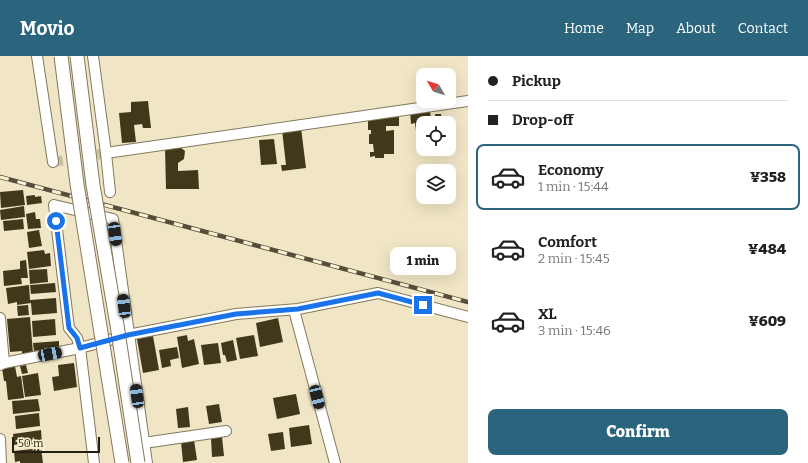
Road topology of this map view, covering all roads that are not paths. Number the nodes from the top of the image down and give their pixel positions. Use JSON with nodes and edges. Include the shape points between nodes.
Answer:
{"nodes":[{"id":1,"x":37,"y":56,"type":"edge"},
{"id":2,"x":61,"y":56,"type":"edge"},
{"id":3,"x":77,"y":56,"type":"edge"},
{"id":4,"x":93,"y":56,"type":"edge"},
{"id":5,"x":468,"y":100,"type":"edge"},
{"id":6,"x":106,"y":153,"type":"junction"},
{"id":7,"x":52,"y":162,"type":"dead end"},
{"id":8,"x":110,"y":192,"type":"dead end"},
{"id":9,"x":294,"y":310,"type":"junction"},
{"id":10,"x":468,"y":317,"type":"edge"},
{"id":11,"x":0,"y":318,"type":"edge"},
{"id":12,"x":128,"y":335,"type":"junction"},
{"id":13,"x":80,"y":348,"type":"junction"},
{"id":14,"x":2,"y":364,"type":"edge"},
{"id":15,"x":226,"y":430,"type":"dead end"},
{"id":16,"x":0,"y":439,"type":"edge"},
{"id":17,"x":144,"y":443,"type":"junction"},
{"id":18,"x":1,"y":463,"type":"edge"},
{"id":19,"x":94,"y":463,"type":"edge"},
{"id":20,"x":122,"y":463,"type":"edge"},
{"id":21,"x":138,"y":463,"type":"edge"},
{"id":22,"x":147,"y":463,"type":"edge"},
{"id":23,"x":335,"y":463,"type":"edge"}],
"edges":[{"from":1,"to":7,"type":"street"},
{"from":2,"to":20,"type":"street","bridge":true,"via":[[77,184]]},
{"from":3,"to":21,"type":"street","bridge":true,"via":[[93,185]]},
{"from":4,"to":6,"type":"street"},
{"from":5,"to":6,"type":"street"},
{"from":6,"to":8,"type":"street"},
{"from":9,"to":10,"type":"street","via":[[378,293]]},
{"from":9,"to":12,"type":"street","via":[[236,314]]},
{"from":9,"to":23,"type":"street"},
{"from":11,"to":14,"type":"street"},
{"from":12,"to":13,"type":"street"},
{"from":12,"to":13,"type":"street","via":[[113,219],[54,205],[69,328],[77,338]]},
{"from":12,"to":17,"type":"street"},
{"from":13,"to":14,"type":"street"},
{"from":13,"to":19,"type":"street"},
{"from":15,"to":17,"type":"street"},
{"from":16,"to":18,"type":"street"},
{"from":17,"to":22,"type":"street"}]}
